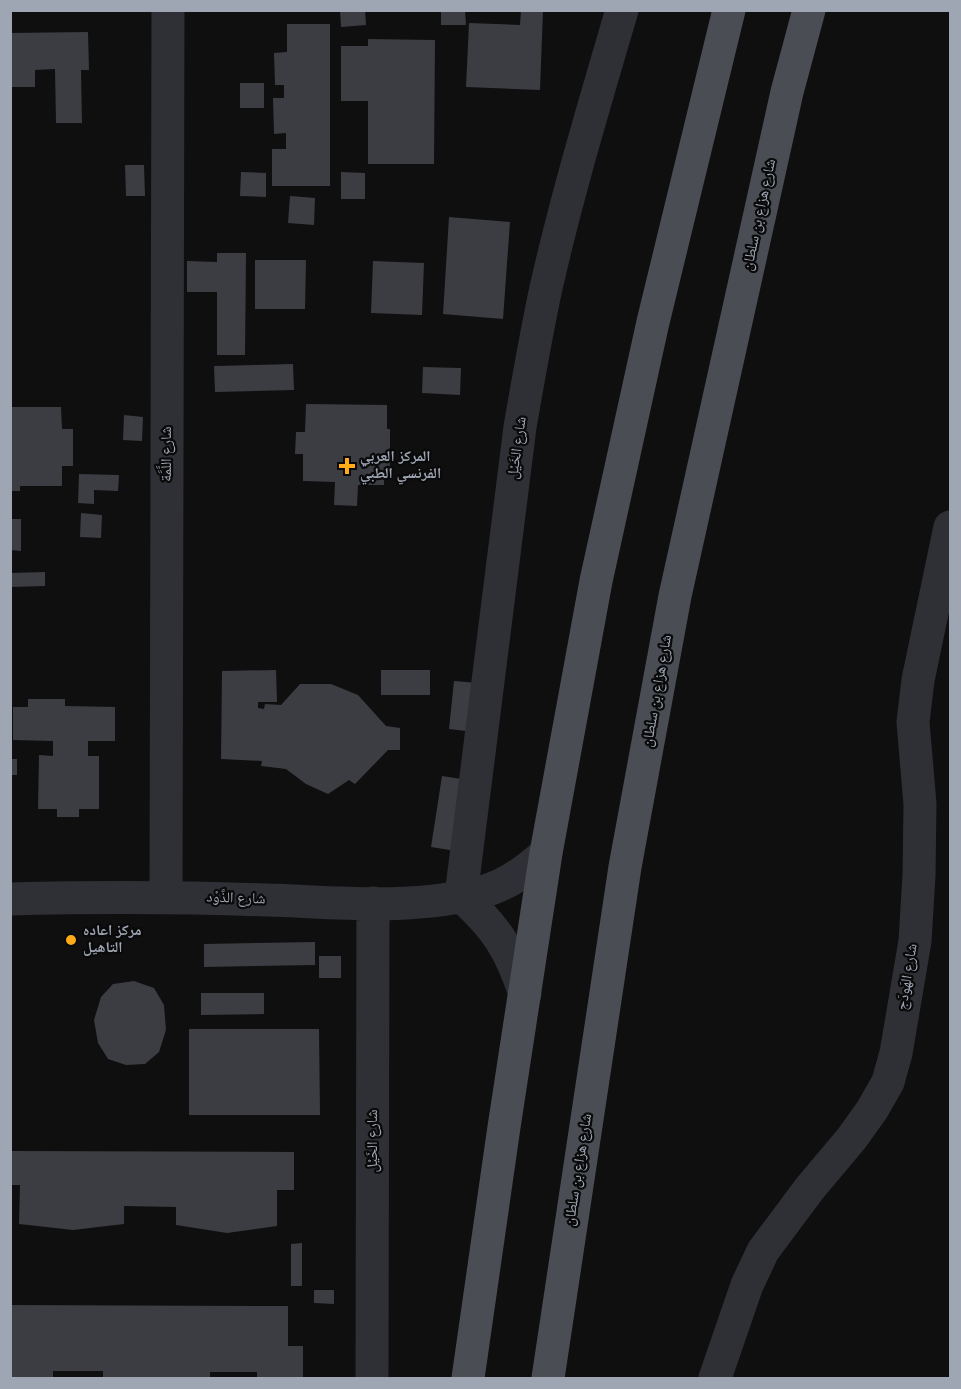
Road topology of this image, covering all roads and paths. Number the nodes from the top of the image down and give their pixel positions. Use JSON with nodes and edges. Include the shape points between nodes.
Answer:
{"nodes":[{"id":1,"x":168,"y":10,"type":"edge"},
{"id":2,"x":622,"y":10,"type":"edge"},
{"id":3,"x":729,"y":10,"type":"edge"},
{"id":4,"x":809,"y":10,"type":"edge"},
{"id":5,"x":951,"y":527,"type":"edge"},
{"id":6,"x":546,"y":853,"type":"junction"},
{"id":7,"x":461,"y":896,"type":"junction"},
{"id":8,"x":166,"y":897,"type":"junction"},
{"id":9,"x":10,"y":899,"type":"edge"},
{"id":10,"x":373,"y":903,"type":"junction"},
{"id":11,"x":525,"y":994,"type":"junction"},
{"id":12,"x":372,"y":1378,"type":"edge"},
{"id":13,"x":468,"y":1378,"type":"edge"},
{"id":14,"x":548,"y":1378,"type":"edge"},
{"id":15,"x":715,"y":1378,"type":"edge"}],
"edges":[{"from":1,"to":8,"type":"street","name":"شارع اللَّمَّة"},
{"from":2,"to":7,"type":"street","name":"شارع الخَيْل","via":[[546,286],[533,353],[520,428]]},
{"from":3,"to":6,"type":"main road","via":[[653,322],[599,570]]},
{"from":4,"to":14,"type":"main road","name":"شارع هزاع بن سلطان","via":[[787,92],[673,608],[625,867]]},
{"from":5,"to":15,"type":"street","name":"شارع الهَودَج","via":[[918,680],[913,722],[920,804],[915,941],[888,1082],[852,1138],[764,1251],[747,1285]]},
{"from":6,"to":7,"type":"street","name":"شارع الذَّوْد","via":[[508,882]]},
{"from":6,"to":11,"type":"main road"},
{"from":7,"to":10,"type":"street","name":"شارع الذَّوْد"},
{"from":7,"to":11,"type":"street","via":[[484,916],[502,940]]},
{"from":8,"to":9,"type":"street","name":"شارع الذَّوْد"},
{"from":8,"to":10,"type":"street","name":"شارع الذَّوْد"},
{"from":10,"to":12,"type":"street","name":"شارع الخَيْل"},
{"from":11,"to":13,"type":"main road"}]}
